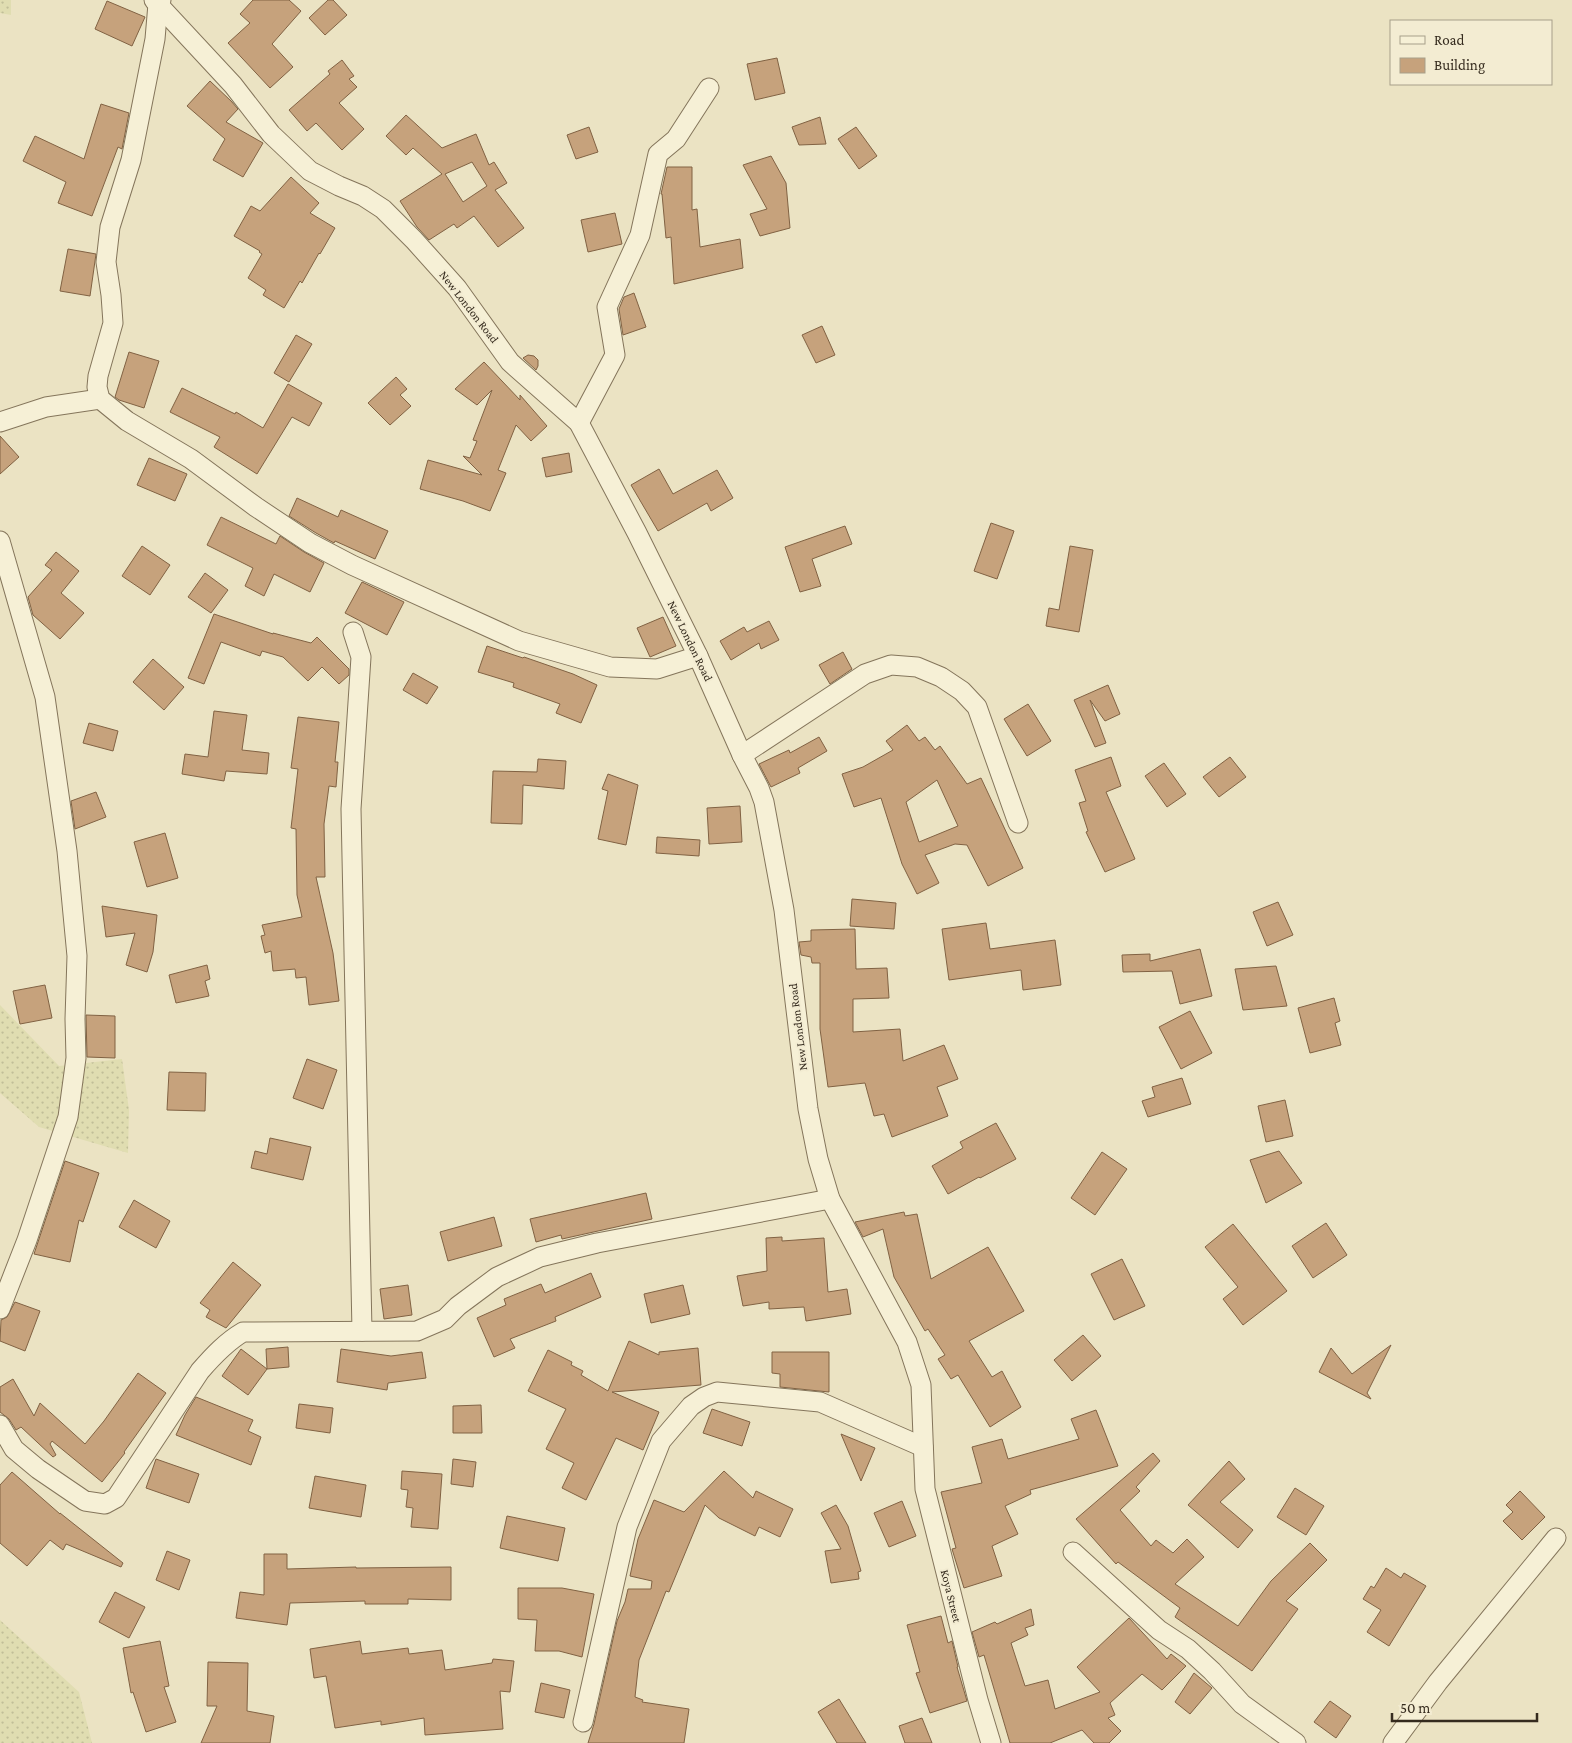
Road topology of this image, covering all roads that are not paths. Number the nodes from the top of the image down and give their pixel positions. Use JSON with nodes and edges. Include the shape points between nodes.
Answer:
{"nodes":[{"id":1,"x":157,"y":1,"type":"edge"},
{"id":2,"x":709,"y":88,"type":"dead end"},
{"id":3,"x":100,"y":399,"type":"junction"},
{"id":4,"x":0,"y":422,"type":"edge"},
{"id":5,"x":579,"y":422,"type":"junction"},
{"id":6,"x":0,"y":541,"type":"edge"},
{"id":7,"x":353,"y":632,"type":"dead end"},
{"id":8,"x":698,"y":656,"type":"junction"},
{"id":9,"x":742,"y":755,"type":"junction"},
{"id":10,"x":1018,"y":823,"type":"dead end"},
{"id":11,"x":830,"y":1199,"type":"junction"},
{"id":12,"x":0,"y":1309,"type":"edge"},
{"id":13,"x":362,"y":1331,"type":"junction"},
{"id":14,"x":0,"y":1425,"type":"edge"},
{"id":15,"x":922,"y":1447,"type":"junction"},
{"id":16,"x":1556,"y":1538,"type":"dead end"},
{"id":17,"x":1073,"y":1552,"type":"dead end"},
{"id":18,"x":583,"y":1722,"type":"dead end"},
{"id":19,"x":991,"y":1743,"type":"edge"},
{"id":20,"x":1296,"y":1743,"type":"edge"},
{"id":21,"x":1392,"y":1743,"type":"edge"}],
"edges":[{"from":1,"to":3,"type":"street","via":[[155,39],[131,160],[110,227],[106,262],[113,323],[96,387]]},
{"from":1,"to":5,"type":"street","name":"New London Road","via":[[233,85],[271,134],[310,171],[383,209],[457,288],[510,362]]},
{"from":2,"to":5,"type":"street","via":[[676,139],[658,154],[640,235],[607,306],[615,356]]},
{"from":3,"to":4,"type":"street","via":[[46,407]]},
{"from":3,"to":8,"type":"street","via":[[310,542],[352,565],[520,641],[619,668],[657,669]]},
{"from":5,"to":8,"type":"street","name":"New London Road"},
{"from":6,"to":12,"type":"street","via":[[45,696],[67,851],[77,956],[76,1058],[68,1117]]},
{"from":7,"to":13,"type":"street","via":[[361,657],[352,809]]},
{"from":8,"to":9,"type":"street","name":"New London Road"},
{"from":9,"to":10,"type":"street","via":[[865,674],[892,665],[918,667],[962,691],[977,707]]},
{"from":9,"to":11,"type":"street","name":"New London Road","via":[[764,802],[784,910],[808,1109]]},
{"from":11,"to":13,"type":"street","via":[[597,1243],[540,1257],[497,1277],[445,1319],[417,1331]]},
{"from":11,"to":15,"type":"street","name":"New London Road","via":[[907,1342],[921,1385]]},
{"from":13,"to":14,"type":"street","via":[[243,1332],[233,1338],[200,1371],[116,1498],[105,1504],[85,1500],[38,1469],[14,1449]]},
{"from":15,"to":18,"type":"street","via":[[820,1402],[717,1392],[691,1406],[661,1441],[627,1527]]},
{"from":15,"to":19,"type":"street","name":"Koya Street","via":[[924,1489]]},
{"from":16,"to":21,"type":"street"},
{"from":17,"to":20,"type":"street","via":[[1159,1630],[1188,1649],[1242,1704]]}]}
